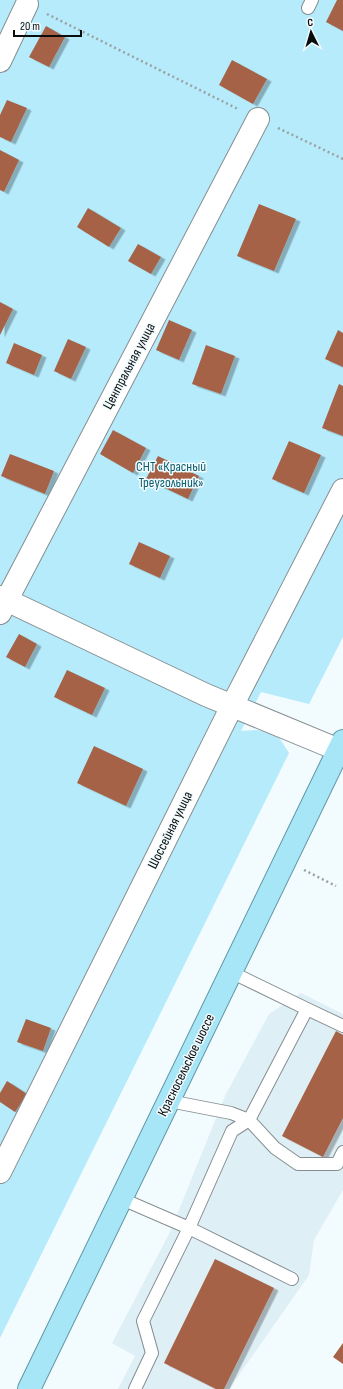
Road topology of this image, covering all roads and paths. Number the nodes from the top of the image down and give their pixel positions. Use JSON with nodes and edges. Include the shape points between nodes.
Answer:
{"nodes":[{"id":1,"x":27,"y":4,"type":"joint"},
{"id":2,"x":0,"y":60,"type":"edge"},
{"id":3,"x":258,"y":119,"type":"junction"},
{"id":4,"x":343,"y":159,"type":"edge"},
{"id":5,"x":343,"y":490,"type":"edge"},
{"id":6,"x":2,"y":603,"type":"edge"},
{"id":7,"x":232,"y":706,"type":"junction"},
{"id":8,"x":341,"y":746,"type":"edge"},
{"id":9,"x":286,"y":860,"type":"junction"},
{"id":10,"x":336,"y":886,"type":"dead end"},
{"id":11,"x":231,"y":972,"type":"junction"},
{"id":12,"x":307,"y":1009,"type":"junction"},
{"id":13,"x":343,"y":1026,"type":"edge"},
{"id":14,"x":169,"y":1101,"type":"junction"},
{"id":15,"x":250,"y":1120,"type":"junction"},
{"id":16,"x":343,"y":1152,"type":"edge"},
{"id":17,"x":0,"y":1172,"type":"edge"},
{"id":18,"x":122,"y":1199,"type":"junction"},
{"id":19,"x":189,"y":1228,"type":"junction"},
{"id":20,"x":292,"y":1279,"type":"dead end"},
{"id":21,"x":29,"y":1389,"type":"edge"},
{"id":22,"x":135,"y":1389,"type":"edge"}],
"edges":[{"from":1,"to":2,"type":"street"},
{"from":1,"to":3,"type":"path"},
{"from":3,"to":4,"type":"path"},
{"from":3,"to":6,"type":"street","name":"Центральная улица"},
{"from":5,"to":7,"type":"street","name":"Шоссейная улица"},
{"from":6,"to":7,"type":"street"},
{"from":7,"to":8,"type":"street"},
{"from":7,"to":17,"type":"street","name":"Шоссейная улица"},
{"from":8,"to":9,"type":"highway","name":"Красносельское шоссе"},
{"from":9,"to":10,"type":"path"},
{"from":9,"to":11,"type":"highway","name":"Красносельское шоссе"},
{"from":11,"to":12,"type":"lane"},
{"from":11,"to":14,"type":"highway","name":"Красносельское шоссе"},
{"from":12,"to":13,"type":"lane"},
{"from":12,"to":15,"type":"lane"},
{"from":14,"to":15,"type":"lane"},
{"from":14,"to":18,"type":"highway","name":"Красносельское шоссе"},
{"from":15,"to":16,"type":"lane","via":[[275,1148],[298,1164],[337,1164]]},
{"from":15,"to":19,"type":"lane","via":[[232,1130]]},
{"from":18,"to":19,"type":"lane"},
{"from":18,"to":21,"type":"highway","name":"Красносельское шоссе"},
{"from":19,"to":20,"type":"lane"},
{"from":19,"to":22,"type":"lane","via":[[143,1321],[152,1353]]}]}
